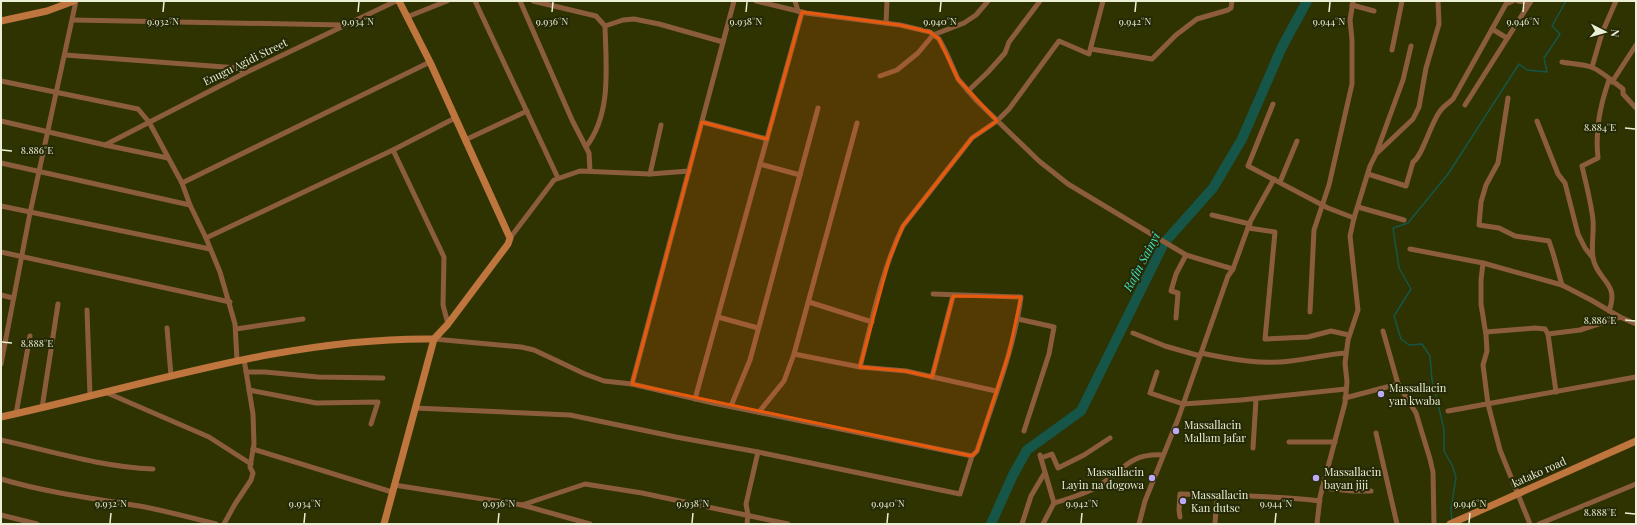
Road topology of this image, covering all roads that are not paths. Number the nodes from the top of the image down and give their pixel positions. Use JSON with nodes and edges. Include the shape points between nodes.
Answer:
{"nodes":[{"id":1,"x":75,"y":1,"type":"edge"},
{"id":2,"x":396,"y":1,"type":"edge"},
{"id":3,"x":399,"y":1,"type":"edge"},
{"id":4,"x":446,"y":1,"type":"edge"},
{"id":5,"x":475,"y":1,"type":"edge"},
{"id":6,"x":520,"y":1,"type":"edge"},
{"id":7,"x":533,"y":1,"type":"edge"},
{"id":8,"x":734,"y":1,"type":"edge"},
{"id":9,"x":756,"y":1,"type":"edge"},
{"id":10,"x":795,"y":1,"type":"edge"},
{"id":11,"x":887,"y":1,"type":"edge"},
{"id":12,"x":988,"y":1,"type":"edge"},
{"id":13,"x":1040,"y":1,"type":"edge"},
{"id":14,"x":1103,"y":1,"type":"edge"},
{"id":15,"x":1232,"y":1,"type":"edge"},
{"id":16,"x":1402,"y":1,"type":"edge"},
{"id":17,"x":1438,"y":1,"type":"edge"},
{"id":18,"x":1513,"y":1,"type":"edge"},
{"id":19,"x":1518,"y":1,"type":"edge"},
{"id":20,"x":1616,"y":1,"type":"edge"},
{"id":21,"x":1530,"y":2,"type":"edge"},
{"id":22,"x":1353,"y":3,"type":"edge"},
{"id":23,"x":1374,"y":11,"type":"dead end"},
{"id":24,"x":800,"y":12,"type":"junction"},
{"id":25,"x":407,"y":17,"type":"junction"},
{"id":26,"x":73,"y":20,"type":"junction"},
{"id":27,"x":1,"y":21,"type":"edge"},
{"id":28,"x":886,"y":23,"type":"junction"},
{"id":29,"x":344,"y":25,"type":"junction"},
{"id":30,"x":605,"y":26,"type":"junction"},
{"id":31,"x":1492,"y":29,"type":"junction"},
{"id":32,"x":933,"y":35,"type":"junction"},
{"id":33,"x":1507,"y":38,"type":"junction"},
{"id":34,"x":724,"y":42,"type":"junction"},
{"id":35,"x":1636,"y":45,"type":"edge"},
{"id":36,"x":1411,"y":46,"type":"dead end"},
{"id":37,"x":1091,"y":49,"type":"junction"},
{"id":38,"x":1392,"y":50,"type":"dead end"},
{"id":39,"x":65,"y":55,"type":"junction"},
{"id":40,"x":430,"y":62,"type":"junction"},
{"id":41,"x":1562,"y":62,"type":"dead end"},
{"id":42,"x":1592,"y":68,"type":"junction"},
{"id":43,"x":245,"y":73,"type":"junction"},
{"id":44,"x":880,"y":76,"type":"dead end"},
{"id":45,"x":1,"y":80,"type":"edge"},
{"id":46,"x":1610,"y":81,"type":"junction"},
{"id":47,"x":968,"y":91,"type":"junction"},
{"id":48,"x":57,"y":93,"type":"junction"},
{"id":49,"x":1508,"y":98,"type":"dead end"},
{"id":50,"x":1273,"y":104,"type":"dead end"},
{"id":51,"x":1465,"y":106,"type":"dead end"},
{"id":52,"x":818,"y":108,"type":"dead end"},
{"id":53,"x":1636,"y":108,"type":"edge"},
{"id":54,"x":527,"y":111,"type":"junction"},
{"id":55,"x":455,"y":118,"type":"junction"},
{"id":56,"x":1,"y":121,"type":"edge"},
{"id":57,"x":997,"y":121,"type":"junction"},
{"id":58,"x":1537,"y":121,"type":"dead end"},
{"id":59,"x":149,"y":122,"type":"junction"},
{"id":60,"x":702,"y":122,"type":"junction"},
{"id":61,"x":857,"y":123,"type":"dead end"},
{"id":62,"x":661,"y":125,"type":"dead end"},
{"id":63,"x":48,"y":131,"type":"junction"},
{"id":64,"x":767,"y":139,"type":"junction"},
{"id":65,"x":465,"y":140,"type":"junction"},
{"id":66,"x":1297,"y":141,"type":"dead end"},
{"id":67,"x":105,"y":145,"type":"junction"},
{"id":68,"x":586,"y":147,"type":"junction"},
{"id":69,"x":393,"y":150,"type":"junction"},
{"id":70,"x":1376,"y":154,"type":"junction"},
{"id":71,"x":168,"y":158,"type":"junction"},
{"id":72,"x":1,"y":163,"type":"edge"},
{"id":73,"x":760,"y":164,"type":"junction"},
{"id":74,"x":590,"y":171,"type":"junction"},
{"id":75,"x":689,"y":171,"type":"junction"},
{"id":76,"x":39,"y":172,"type":"junction"},
{"id":77,"x":650,"y":174,"type":"junction"},
{"id":78,"x":1368,"y":174,"type":"junction"},
{"id":79,"x":800,"y":175,"type":"junction"},
{"id":80,"x":558,"y":178,"type":"junction"},
{"id":81,"x":1274,"y":179,"type":"junction"},
{"id":82,"x":1280,"y":182,"type":"junction"},
{"id":83,"x":182,"y":183,"type":"junction"},
{"id":84,"x":190,"y":205,"type":"junction"},
{"id":85,"x":1323,"y":205,"type":"junction"},
{"id":86,"x":1,"y":206,"type":"edge"},
{"id":87,"x":1358,"y":207,"type":"junction"},
{"id":88,"x":30,"y":213,"type":"junction"},
{"id":89,"x":1212,"y":215,"type":"dead end"},
{"id":90,"x":1354,"y":218,"type":"junction"},
{"id":91,"x":1404,"y":220,"type":"dead end"},
{"id":92,"x":1249,"y":226,"type":"junction"},
{"id":93,"x":206,"y":238,"type":"junction"},
{"id":94,"x":510,"y":238,"type":"junction"},
{"id":95,"x":210,"y":249,"type":"junction"},
{"id":96,"x":1410,"y":249,"type":"dead end"},
{"id":97,"x":1,"y":252,"type":"edge"},
{"id":98,"x":1184,"y":254,"type":"junction"},
{"id":99,"x":22,"y":256,"type":"junction"},
{"id":100,"x":1593,"y":258,"type":"junction"},
{"id":101,"x":1482,"y":263,"type":"junction"},
{"id":102,"x":1233,"y":270,"type":"junction"},
{"id":103,"x":1562,"y":285,"type":"junction"},
{"id":104,"x":933,"y":294,"type":"dead end"},
{"id":105,"x":1,"y":295,"type":"edge"},
{"id":106,"x":953,"y":296,"type":"junction"},
{"id":107,"x":13,"y":298,"type":"junction"},
{"id":108,"x":230,"y":302,"type":"junction"},
{"id":109,"x":809,"y":302,"type":"junction"},
{"id":110,"x":58,"y":304,"type":"dead end"},
{"id":111,"x":87,"y":310,"type":"dead end"},
{"id":112,"x":1609,"y":310,"type":"junction"},
{"id":113,"x":1310,"y":312,"type":"dead end"},
{"id":114,"x":718,"y":317,"type":"junction"},
{"id":115,"x":1620,"y":317,"type":"junction"},
{"id":116,"x":1176,"y":318,"type":"dead end"},
{"id":117,"x":303,"y":319,"type":"dead end"},
{"id":118,"x":1018,"y":320,"type":"junction"},
{"id":119,"x":872,"y":322,"type":"junction"},
{"id":120,"x":448,"y":324,"type":"junction"},
{"id":121,"x":1636,"y":324,"type":"edge"},
{"id":122,"x":166,"y":328,"type":"dead end"},
{"id":123,"x":758,"y":328,"type":"junction"},
{"id":124,"x":236,"y":329,"type":"junction"},
{"id":125,"x":1383,"y":331,"type":"dead end"},
{"id":126,"x":1486,"y":332,"type":"junction"},
{"id":127,"x":1133,"y":333,"type":"dead end"},
{"id":128,"x":1548,"y":334,"type":"junction"},
{"id":129,"x":30,"y":336,"type":"dead end"},
{"id":130,"x":1349,"y":336,"type":"junction"},
{"id":131,"x":434,"y":339,"type":"junction"},
{"id":132,"x":1346,"y":353,"type":"junction"},
{"id":133,"x":794,"y":354,"type":"junction"},
{"id":134,"x":1200,"y":354,"type":"junction"},
{"id":135,"x":241,"y":359,"type":"junction"},
{"id":136,"x":1,"y":364,"type":"edge"},
{"id":137,"x":860,"y":367,"type":"junction"},
{"id":138,"x":246,"y":372,"type":"junction"},
{"id":139,"x":1157,"y":372,"type":"dead end"},
{"id":140,"x":171,"y":376,"type":"junction"},
{"id":141,"x":932,"y":377,"type":"junction"},
{"id":142,"x":1636,"y":377,"type":"edge"},
{"id":143,"x":383,"y":378,"type":"dead end"},
{"id":144,"x":632,"y":384,"type":"junction"},
{"id":145,"x":1398,"y":384,"type":"junction"},
{"id":146,"x":1346,"y":389,"type":"junction"},
{"id":147,"x":249,"y":390,"type":"junction"},
{"id":148,"x":996,"y":391,"type":"junction"},
{"id":149,"x":104,"y":392,"type":"junction"},
{"id":150,"x":1556,"y":392,"type":"junction"},
{"id":151,"x":90,"y":396,"type":"junction"},
{"id":152,"x":1345,"y":398,"type":"junction"},
{"id":153,"x":695,"y":399,"type":"junction"},
{"id":154,"x":1256,"y":399,"type":"junction"},
{"id":155,"x":1183,"y":404,"type":"junction"},
{"id":156,"x":1488,"y":404,"type":"junction"},
{"id":157,"x":731,"y":406,"type":"junction"},
{"id":158,"x":42,"y":408,"type":"junction"},
{"id":159,"x":415,"y":408,"type":"junction"},
{"id":160,"x":1448,"y":411,"type":"dead end"},
{"id":161,"x":759,"y":412,"type":"junction"},
{"id":162,"x":16,"y":414,"type":"junction"},
{"id":163,"x":1,"y":417,"type":"edge"},
{"id":164,"x":371,"y":424,"type":"dead end"},
{"id":165,"x":1024,"y":431,"type":"dead end"},
{"id":166,"x":1376,"y":433,"type":"dead end"},
{"id":167,"x":1110,"y":438,"type":"dead end"},
{"id":168,"x":1,"y":440,"type":"edge"},
{"id":169,"x":1636,"y":441,"type":"edge"},
{"id":170,"x":1289,"y":442,"type":"dead end"},
{"id":171,"x":1335,"y":442,"type":"junction"},
{"id":172,"x":1253,"y":448,"type":"dead end"},
{"id":173,"x":253,"y":449,"type":"junction"},
{"id":174,"x":758,"y":452,"type":"junction"},
{"id":175,"x":1163,"y":455,"type":"junction"},
{"id":176,"x":972,"y":456,"type":"junction"},
{"id":177,"x":250,"y":464,"type":"junction"},
{"id":178,"x":153,"y":469,"type":"dead end"},
{"id":179,"x":1044,"y":474,"type":"junction"},
{"id":180,"x":1,"y":479,"type":"edge"},
{"id":181,"x":1636,"y":484,"type":"edge"},
{"id":182,"x":393,"y":488,"type":"junction"},
{"id":183,"x":1322,"y":488,"type":"junction"},
{"id":184,"x":1370,"y":490,"type":"dead end"},
{"id":185,"x":1518,"y":493,"type":"junction"},
{"id":186,"x":1217,"y":496,"type":"junction"},
{"id":187,"x":1320,"y":501,"type":"junction"},
{"id":188,"x":1054,"y":503,"type":"junction"},
{"id":189,"x":522,"y":505,"type":"junction"},
{"id":190,"x":1,"y":515,"type":"edge"},
{"id":191,"x":748,"y":516,"type":"junction"},
{"id":192,"x":1180,"y":517,"type":"dead end"},
{"id":193,"x":37,"y":524,"type":"edge"},
{"id":194,"x":216,"y":524,"type":"edge"},
{"id":195,"x":224,"y":524,"type":"edge"},
{"id":196,"x":385,"y":524,"type":"edge"},
{"id":197,"x":590,"y":524,"type":"edge"},
{"id":198,"x":747,"y":524,"type":"edge"},
{"id":199,"x":788,"y":524,"type":"edge"},
{"id":200,"x":1022,"y":524,"type":"edge"},
{"id":201,"x":1043,"y":524,"type":"edge"},
{"id":202,"x":1139,"y":524,"type":"edge"},
{"id":203,"x":1215,"y":524,"type":"edge"},
{"id":204,"x":1317,"y":524,"type":"edge"},
{"id":205,"x":1397,"y":524,"type":"edge"},
{"id":206,"x":1434,"y":524,"type":"edge"},
{"id":207,"x":1450,"y":524,"type":"edge"},
{"id":208,"x":1530,"y":524,"type":"edge"},
{"id":209,"x":1539,"y":524,"type":"edge"}],
"edges":[{"from":1,"to":26,"type":"street"},
{"from":1,"to":27,"type":"street","via":[[48,11]]},
{"from":2,"to":29,"type":"street","name":"Enugu Agidi Street"},
{"from":3,"to":25,"type":"street"},
{"from":4,"to":25,"type":"street"},
{"from":5,"to":54,"type":"street"},
{"from":6,"to":68,"type":"street"},
{"from":7,"to":30,"type":"street","via":[[596,16]]},
{"from":8,"to":34,"type":"street"},
{"from":9,"to":24,"type":"street"},
{"from":10,"to":24,"type":"street"},
{"from":11,"to":28,"type":"street"},
{"from":12,"to":32,"type":"street","via":[[976,15],[964,23]]},
{"from":13,"to":47,"type":"street","via":[[1009,42],[1005,53]]},
{"from":14,"to":37,"type":"street"},
{"from":15,"to":37,"type":"street","via":[[1228,10],[1197,19],[1152,59]]},
{"from":16,"to":38,"type":"street"},
{"from":17,"to":70,"type":"street","via":[[1439,24],[1417,112],[1413,119]]},
{"from":18,"to":31,"type":"street","via":[[1506,4]]},
{"from":19,"to":21,"type":"street"},
{"from":20,"to":42,"type":"street","via":[[1602,33]]},
{"from":21,"to":33,"type":"street"},
{"from":22,"to":23,"type":"street"},
{"from":22,"to":85,"type":"street","via":[[1350,20],[1352,84]]},
{"from":24,"to":28,"type":"street"},
{"from":24,"to":64,"type":"street"},
{"from":25,"to":40,"type":"street"},
{"from":26,"to":29,"type":"street"},
{"from":26,"to":39,"type":"street"},
{"from":28,"to":32,"type":"street","via":[[930,32]]},
{"from":29,"to":43,"type":"street","name":"Enugu Agidi Street"},
{"from":30,"to":34,"type":"street","via":[[634,19]]},
{"from":30,"to":68,"type":"street","via":[[606,99],[598,130]]},
{"from":31,"to":33,"type":"street"},
{"from":31,"to":78,"type":"street","via":[[1453,99],[1440,110],[1417,159],[1413,162],[1406,186]]},
{"from":32,"to":44,"type":"street","via":[[918,53],[897,70]]},
{"from":32,"to":47,"type":"street","via":[[939,39],[958,79]]},
{"from":33,"to":51,"type":"street"},
{"from":34,"to":60,"type":"street"},
{"from":35,"to":46,"type":"street"},
{"from":36,"to":70,"type":"street","via":[[1397,99]]},
{"from":37,"to":57,"type":"street","via":[[1089,54],[1059,41],[1009,109]]},
{"from":39,"to":43,"type":"street","via":[[238,68]]},
{"from":39,"to":48,"type":"street"},
{"from":40,"to":55,"type":"street"},
{"from":40,"to":83,"type":"street"},
{"from":41,"to":42,"type":"street"},
{"from":42,"to":46,"type":"street"},
{"from":43,"to":59,"type":"street","name":"Enugu Agidi Street"},
{"from":45,"to":48,"type":"street"},
{"from":46,"to":53,"type":"street","via":[[1623,89]]},
{"from":46,"to":100,"type":"street","via":[[1602,100],[1598,120],[1598,158],[1582,166],[1593,221]]},
{"from":47,"to":57,"type":"street"},
{"from":48,"to":59,"type":"street","via":[[138,109]]},
{"from":48,"to":63,"type":"street"},
{"from":49,"to":103,"type":"street","via":[[1498,163],[1486,185],[1479,225],[1498,228],[1515,236],[1549,241]]},
{"from":50,"to":81,"type":"street","via":[[1248,166]]},
{"from":52,"to":79,"type":"street"},
{"from":54,"to":65,"type":"street"},
{"from":54,"to":80,"type":"street"},
{"from":55,"to":65,"type":"street"},
{"from":55,"to":69,"type":"street"},
{"from":56,"to":63,"type":"street"},
{"from":57,"to":98,"type":"street","via":[[1038,161],[1068,184]]},
{"from":57,"to":119,"type":"street","via":[[972,138],[903,226],[889,260]]},
{"from":58,"to":100,"type":"street","via":[[1558,174],[1565,183],[1578,234]]},
{"from":59,"to":67,"type":"street","name":"Enugu Agidi Street"},
{"from":59,"to":71,"type":"street"},
{"from":60,"to":64,"type":"street"},
{"from":60,"to":75,"type":"street"},
{"from":61,"to":109,"type":"street"},
{"from":62,"to":77,"type":"street"},
{"from":63,"to":67,"type":"street"},
{"from":63,"to":76,"type":"street"},
{"from":64,"to":73,"type":"street"},
{"from":65,"to":94,"type":"street"},
{"from":66,"to":82,"type":"street"},
{"from":67,"to":71,"type":"street"},
{"from":68,"to":74,"type":"street"},
{"from":69,"to":93,"type":"street"},
{"from":69,"to":120,"type":"street","via":[[444,257],[443,305]]},
{"from":70,"to":78,"type":"street"},
{"from":71,"to":83,"type":"street"},
{"from":72,"to":76,"type":"street"},
{"from":73,"to":79,"type":"street"},
{"from":73,"to":114,"type":"street"},
{"from":74,"to":77,"type":"street"},
{"from":74,"to":80,"type":"street","via":[[580,171]]},
{"from":75,"to":77,"type":"street"},
{"from":75,"to":144,"type":"street"},
{"from":76,"to":84,"type":"street"},
{"from":76,"to":88,"type":"street"},
{"from":78,"to":87,"type":"street"},
{"from":79,"to":123,"type":"street"},
{"from":80,"to":94,"type":"street"},
{"from":81,"to":82,"type":"street"},
{"from":81,"to":92,"type":"street"},
{"from":82,"to":85,"type":"street"},
{"from":83,"to":84,"type":"street"},
{"from":84,"to":93,"type":"street"},
{"from":85,"to":90,"type":"street"},
{"from":85,"to":113,"type":"street","via":[[1314,230]]},
{"from":86,"to":88,"type":"street"},
{"from":87,"to":90,"type":"street"},
{"from":87,"to":91,"type":"street"},
{"from":88,"to":95,"type":"street"},
{"from":88,"to":99,"type":"street"},
{"from":89,"to":92,"type":"street"},
{"from":90,"to":130,"type":"street","via":[[1350,236],[1358,310]]},
{"from":92,"to":102,"type":"street"},
{"from":92,"to":130,"type":"street","via":[[1275,232],[1265,338],[1308,337],[1331,331]]},
{"from":93,"to":95,"type":"street"},
{"from":94,"to":120,"type":"street"},
{"from":95,"to":108,"type":"street"},
{"from":96,"to":101,"type":"street"},
{"from":97,"to":99,"type":"street"},
{"from":98,"to":102,"type":"street"},
{"from":98,"to":116,"type":"street","via":[[1171,291],[1178,292]]},
{"from":99,"to":107,"type":"street"},
{"from":99,"to":108,"type":"street"},
{"from":100,"to":112,"type":"street","via":[[1598,270],[1609,284],[1613,296]]},
{"from":101,"to":103,"type":"street"},
{"from":101,"to":126,"type":"street","via":[[1481,304]]},
{"from":102,"to":134,"type":"street","via":[[1228,276]]},
{"from":103,"to":112,"type":"street"},
{"from":104,"to":106,"type":"street"},
{"from":105,"to":107,"type":"street"},
{"from":106,"to":118,"type":"street","via":[[1021,297]]},
{"from":106,"to":141,"type":"street"},
{"from":107,"to":136,"type":"street"},
{"from":108,"to":124,"type":"street"},
{"from":109,"to":119,"type":"street"},
{"from":109,"to":133,"type":"street"},
{"from":110,"to":158,"type":"street"},
{"from":111,"to":151,"type":"street"},
{"from":112,"to":115,"type":"street"},
{"from":114,"to":123,"type":"street"},
{"from":114,"to":153,"type":"street"},
{"from":115,"to":121,"type":"street"},
{"from":115,"to":128,"type":"street","via":[[1580,330]]},
{"from":117,"to":124,"type":"street"},
{"from":118,"to":148,"type":"street"},
{"from":118,"to":165,"type":"street","via":[[1054,327],[1049,354]]},
{"from":119,"to":137,"type":"street"},
{"from":120,"to":131,"type":"street"},
{"from":122,"to":140,"type":"street"},
{"from":123,"to":157,"type":"street","via":[[750,360]]},
{"from":124,"to":135,"type":"street"},
{"from":125,"to":145,"type":"street"},
{"from":126,"to":128,"type":"street","via":[[1535,328],[1545,329]]},
{"from":126,"to":156,"type":"street","via":[[1483,365]]},
{"from":127,"to":134,"type":"street","via":[[1165,346]]},
{"from":128,"to":150,"type":"street"},
{"from":129,"to":162,"type":"street"},
{"from":130,"to":132,"type":"street"},
{"from":131,"to":135,"type":"street","via":[[372,340]]},
{"from":131,"to":144,"type":"street","via":[[521,347],[534,350],[604,381]]},
{"from":131,"to":159,"type":"street"},
{"from":132,"to":134,"type":"street","via":[[1271,362]]},
{"from":132,"to":146,"type":"street"},
{"from":133,"to":137,"type":"street"},
{"from":133,"to":161,"type":"street","via":[[784,381]]},
{"from":134,"to":155,"type":"street"},
{"from":135,"to":138,"type":"street"},
{"from":135,"to":140,"type":"street"},
{"from":137,"to":141,"type":"street","via":[[906,371]]},
{"from":138,"to":143,"type":"street"},
{"from":138,"to":147,"type":"street"},
{"from":139,"to":155,"type":"street","via":[[1150,393]]},
{"from":140,"to":149,"type":"street"},
{"from":141,"to":148,"type":"street"},
{"from":142,"to":150,"type":"street"},
{"from":144,"to":153,"type":"street"},
{"from":145,"to":152,"type":"street"},
{"from":145,"to":206,"type":"street","via":[[1416,413],[1430,459],[1433,472]]},
{"from":146,"to":152,"type":"street"},
{"from":146,"to":154,"type":"street"},
{"from":147,"to":164,"type":"street","via":[[316,404],[378,402]]},
{"from":147,"to":173,"type":"street","via":[[253,414]]},
{"from":148,"to":176,"type":"street","via":[[977,451]]},
{"from":149,"to":151,"type":"street"},
{"from":149,"to":177,"type":"street","via":[[209,437]]},
{"from":150,"to":156,"type":"street"},
{"from":151,"to":158,"type":"street"},
{"from":152,"to":171,"type":"street"},
{"from":153,"to":157,"type":"street"},
{"from":154,"to":155,"type":"street"},
{"from":154,"to":172,"type":"street"},
{"from":155,"to":175,"type":"street"},
{"from":156,"to":160,"type":"street"},
{"from":156,"to":185,"type":"street","via":[[1500,450]]},
{"from":157,"to":161,"type":"street"},
{"from":158,"to":162,"type":"street"},
{"from":159,"to":174,"type":"street","via":[[570,415]]},
{"from":159,"to":182,"type":"street"},
{"from":161,"to":176,"type":"street"},
{"from":162,"to":163,"type":"street"},
{"from":166,"to":205,"type":"street"},
{"from":167,"to":179,"type":"street","via":[[1058,468],[1052,454],[1040,456]]},
{"from":168,"to":178,"type":"street","via":[[88,461]]},
{"from":169,"to":185,"type":"street","name":"katako road"},
{"from":170,"to":171,"type":"street"},
{"from":171,"to":183,"type":"street"},
{"from":173,"to":177,"type":"street"},
{"from":173,"to":182,"type":"street"},
{"from":174,"to":176,"type":"street","via":[[960,494]]},
{"from":174,"to":191,"type":"street","via":[[746,504]]},
{"from":175,"to":188,"type":"street","via":[[1149,454],[1138,457],[1095,488]]},
{"from":175,"to":202,"type":"street"},
{"from":177,"to":195,"type":"street","via":[[253,473],[251,480]]},
{"from":179,"to":188,"type":"street"},
{"from":179,"to":200,"type":"street","via":[[1031,496]]},
{"from":180,"to":194,"type":"street","via":[[24,486],[146,508]]},
{"from":181,"to":209,"type":"street"},
{"from":182,"to":189,"type":"street"},
{"from":182,"to":196,"type":"street"},
{"from":183,"to":184,"type":"street"},
{"from":183,"to":187,"type":"street"},
{"from":185,"to":207,"type":"street","name":"katako road"},
{"from":185,"to":208,"type":"street"},
{"from":186,"to":187,"type":"street","via":[[1287,497]]},
{"from":186,"to":192,"type":"street","via":[[1180,494]]},
{"from":186,"to":203,"type":"street"},
{"from":187,"to":204,"type":"street"},
{"from":188,"to":201,"type":"street"},
{"from":189,"to":191,"type":"street","via":[[585,484],[642,493]]},
{"from":189,"to":197,"type":"street"},
{"from":190,"to":193,"type":"street"},
{"from":191,"to":198,"type":"street"},
{"from":191,"to":199,"type":"street"}]}
